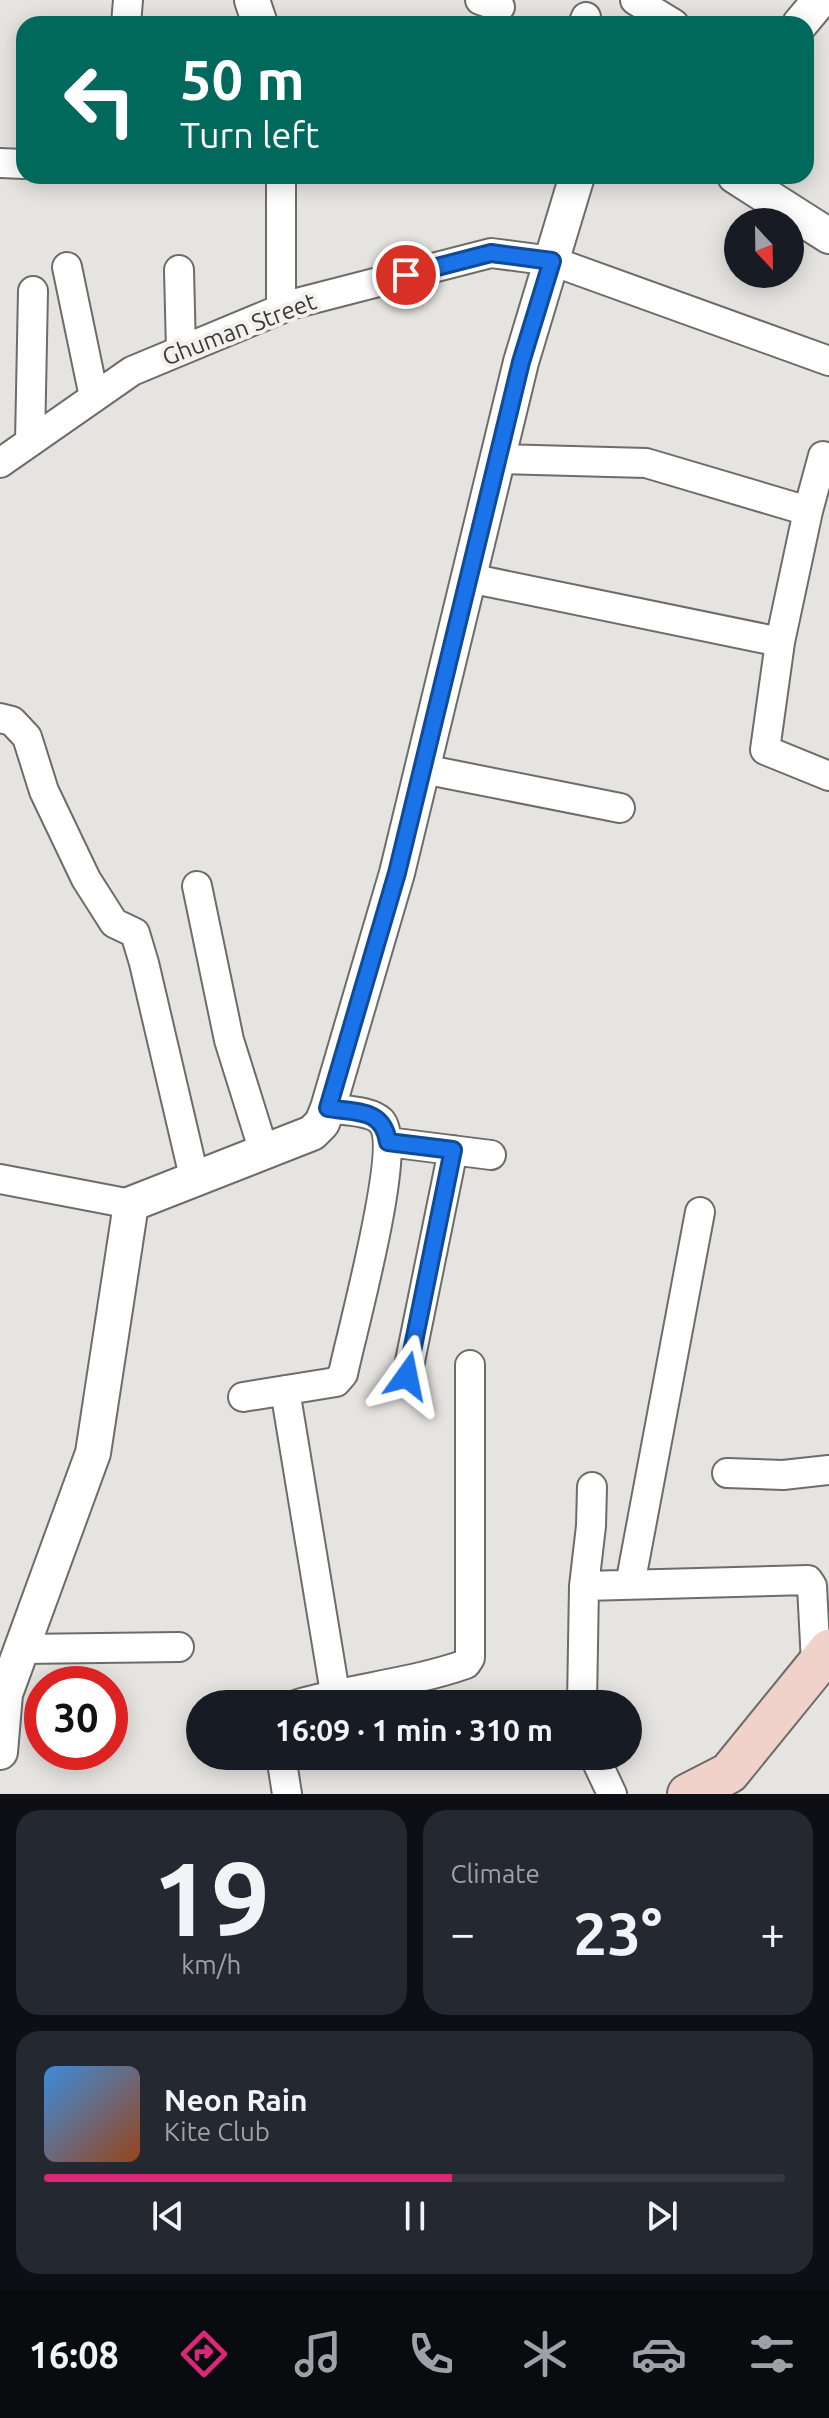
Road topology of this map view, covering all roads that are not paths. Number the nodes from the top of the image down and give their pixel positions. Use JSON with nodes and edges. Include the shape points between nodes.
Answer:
{"nodes":[{"id":1,"x":635,"y":0,"type":"edge"},
{"id":2,"x":820,"y":0,"type":"edge"},
{"id":3,"x":661,"y":16,"type":"edge"},
{"id":4,"x":807,"y":16,"type":"edge"},
{"id":5,"x":281,"y":184,"type":"edge"},
{"id":6,"x":575,"y":184,"type":"edge"},
{"id":7,"x":748,"y":184,"type":"edge"},
{"id":8,"x":829,"y":236,"type":"edge"},
{"id":9,"x":552,"y":261,"type":"junction"},
{"id":10,"x":67,"y":267,"type":"dead end"},
{"id":11,"x":179,"y":270,"type":"dead end"},
{"id":12,"x":33,"y":291,"type":"dead end"},
{"id":13,"x":281,"y":309,"type":"junction"},
{"id":14,"x":181,"y":350,"type":"junction"},
{"id":15,"x":829,"y":361,"type":"edge"},
{"id":16,"x":94,"y":397,"type":"junction"},
{"id":17,"x":30,"y":442,"type":"junction"},
{"id":18,"x":823,"y":456,"type":"dead end"},
{"id":19,"x":498,"y":459,"type":"junction"},
{"id":20,"x":0,"y":463,"type":"edge"},
{"id":21,"x":808,"y":511,"type":"junction"},
{"id":22,"x":469,"y":578,"type":"junction"},
{"id":23,"x":780,"y":642,"type":"junction"},
{"id":24,"x":0,"y":718,"type":"edge"},
{"id":25,"x":423,"y":769,"type":"junction"},
{"id":26,"x":829,"y":776,"type":"edge"},
{"id":27,"x":620,"y":808,"type":"dead end"},
{"id":28,"x":197,"y":886,"type":"dead end"},
{"id":29,"x":328,"y":1108,"type":"junction"},
{"id":30,"x":388,"y":1142,"type":"junction"},
{"id":31,"x":453,"y":1150,"type":"junction"},
{"id":32,"x":264,"y":1152,"type":"junction"},
{"id":33,"x":491,"y":1155,"type":"dead end"},
{"id":34,"x":0,"y":1179,"type":"edge"},
{"id":35,"x":195,"y":1181,"type":"junction"},
{"id":36,"x":131,"y":1204,"type":"junction"},
{"id":37,"x":700,"y":1212,"type":"dead end"},
{"id":38,"x":470,"y":1365,"type":"dead end"},
{"id":39,"x":407,"y":1376,"type":"dead end"},
{"id":40,"x":285,"y":1390,"type":"junction"},
{"id":41,"x":243,"y":1397,"type":"dead end"},
{"id":42,"x":829,"y":1470,"type":"edge"},
{"id":43,"x":727,"y":1473,"type":"dead end"},
{"id":44,"x":592,"y":1487,"type":"dead end"},
{"id":45,"x":630,"y":1585,"type":"junction"},
{"id":46,"x":584,"y":1586,"type":"junction"},
{"id":47,"x":179,"y":1647,"type":"dead end"},
{"id":48,"x":22,"y":1649,"type":"junction"},
{"id":49,"x":822,"y":1657,"type":"edge"},
{"id":50,"x":335,"y":1690,"type":"edge"},
{"id":51,"x":352,"y":1690,"type":"edge"},
{"id":52,"x":582,"y":1690,"type":"edge"},
{"id":53,"x":3,"y":1694,"type":"edge"},
{"id":54,"x":0,"y":1752,"type":"edge"},
{"id":55,"x":283,"y":1770,"type":"edge"},
{"id":56,"x":601,"y":1770,"type":"edge"},
{"id":57,"x":733,"y":1784,"type":"edge"},
{"id":58,"x":287,"y":1794,"type":"edge"},
{"id":59,"x":612,"y":1794,"type":"edge"},
{"id":60,"x":688,"y":1794,"type":"edge"}],
"edges":[{"from":1,"to":3,"type":"street"},
{"from":2,"to":4,"type":"street"},
{"from":5,"to":13,"type":"street"},
{"from":6,"to":9,"type":"street"},
{"from":7,"to":8,"type":"street"},
{"from":9,"to":13,"type":"street","name":"Ghuman Street","via":[[491,253]]},
{"from":9,"to":15,"type":"street","name":"Ghuman Street"},
{"from":9,"to":19,"type":"street"},
{"from":10,"to":16,"type":"street"},
{"from":11,"to":14,"type":"street"},
{"from":12,"to":17,"type":"street"},
{"from":13,"to":14,"type":"street","name":"Ghuman Street"},
{"from":14,"to":16,"type":"street","name":"Ghuman Street","via":[[132,371]]},
{"from":16,"to":17,"type":"street","name":"Ghuman Street"},
{"from":17,"to":20,"type":"street","name":"Ghuman Street"},
{"from":18,"to":21,"type":"street"},
{"from":19,"to":21,"type":"street","via":[[646,463]]},
{"from":19,"to":22,"type":"street"},
{"from":21,"to":23,"type":"street"},
{"from":22,"to":23,"type":"street"},
{"from":22,"to":25,"type":"street"},
{"from":23,"to":26,"type":"street","via":[[765,750]]},
{"from":24,"to":35,"type":"street","via":[[12,721],[27,737],[44,791],[86,879],[114,923],[135,933]]},
{"from":25,"to":27,"type":"street"},
{"from":25,"to":29,"type":"street"},
{"from":28,"to":32,"type":"street","via":[[229,1040]]},
{"from":29,"to":30,"type":"street","via":[[373,1116],[386,1130]]},
{"from":29,"to":32,"type":"street","via":[[312,1133]]},
{"from":30,"to":31,"type":"street"},
{"from":30,"to":40,"type":"street","via":[[378,1214],[341,1379]]},
{"from":31,"to":33,"type":"street"},
{"from":31,"to":39,"type":"street"},
{"from":32,"to":35,"type":"street"},
{"from":34,"to":36,"type":"street"},
{"from":35,"to":36,"type":"street"},
{"from":36,"to":48,"type":"street","via":[[93,1453]]},
{"from":37,"to":45,"type":"street"},
{"from":38,"to":51,"type":"street","via":[[470,1658],[445,1673]]},
{"from":40,"to":41,"type":"street"},
{"from":40,"to":50,"type":"street"},
{"from":42,"to":43,"type":"street"},
{"from":44,"to":46,"type":"street"},
{"from":45,"to":46,"type":"street"},
{"from":45,"to":49,"type":"street","via":[[808,1580]]},
{"from":46,"to":52,"type":"street"},
{"from":47,"to":48,"type":"street"},
{"from":48,"to":53,"type":"street"},
{"from":49,"to":57,"type":"main road"},
{"from":53,"to":54,"type":"street"},
{"from":55,"to":58,"type":"street"},
{"from":56,"to":59,"type":"street"},
{"from":57,"to":60,"type":"main road"}]}
